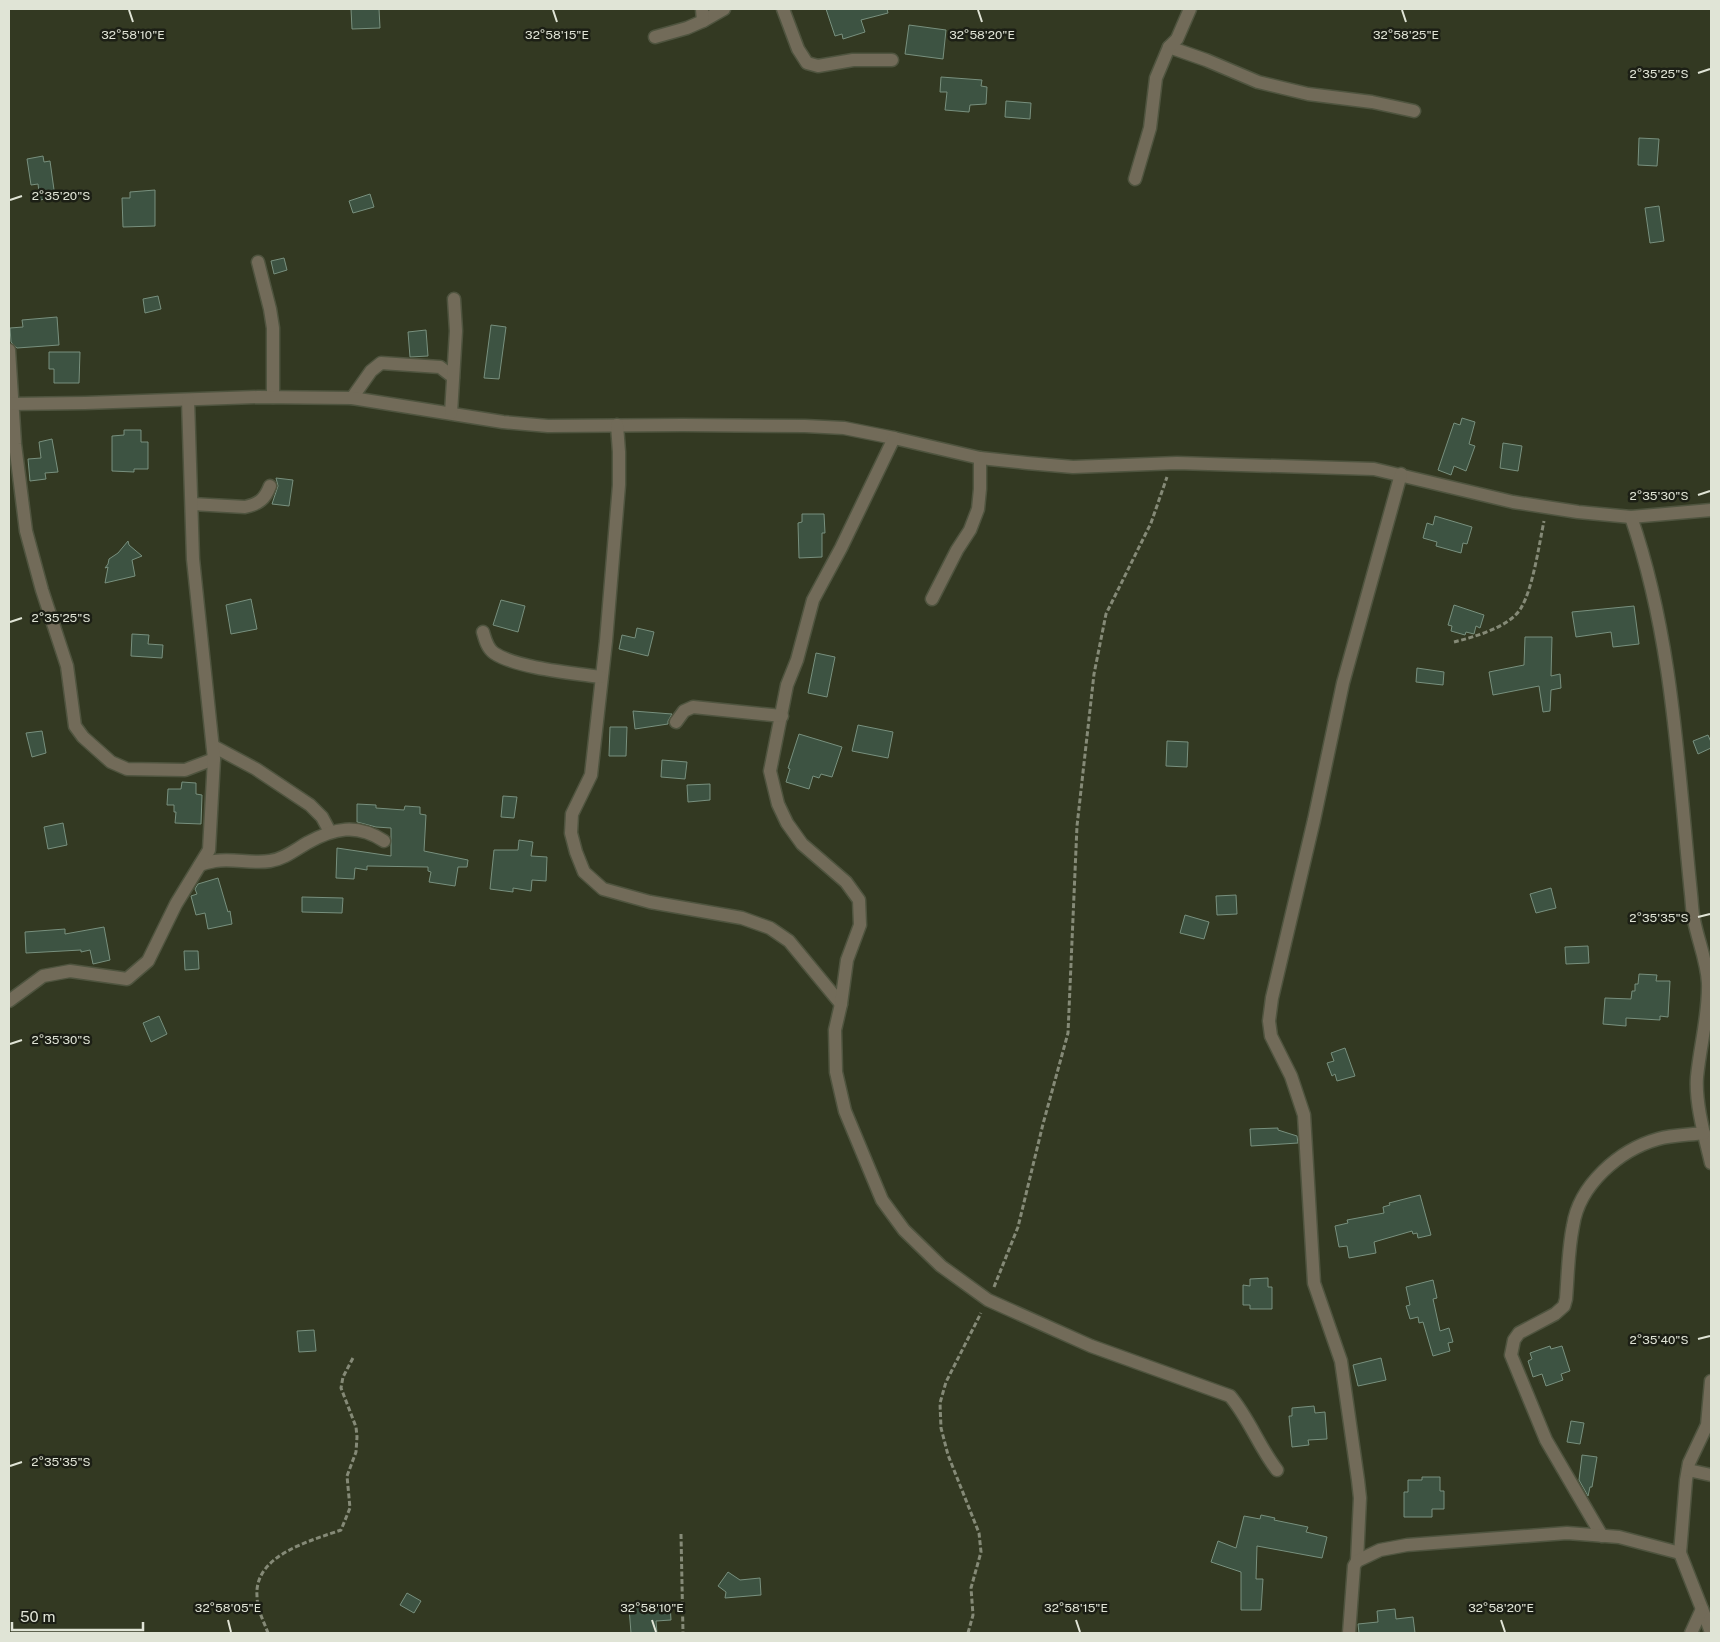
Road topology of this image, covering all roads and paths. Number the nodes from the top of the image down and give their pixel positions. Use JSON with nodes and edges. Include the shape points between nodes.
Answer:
{"nodes":[{"id":1,"x":724,"y":9,"type":"edge"},
{"id":2,"x":783,"y":9,"type":"edge"},
{"id":3,"x":1190,"y":9,"type":"edge"},
{"id":4,"x":702,"y":15,"type":"edge"},
{"id":5,"x":655,"y":37,"type":"dead end"},
{"id":6,"x":1169,"y":47,"type":"junction"},
{"id":7,"x":892,"y":60,"type":"dead end"},
{"id":8,"x":1414,"y":112,"type":"dead end"},
{"id":9,"x":1135,"y":180,"type":"dead end"},
{"id":10,"x":258,"y":262,"type":"dead end"},
{"id":11,"x":454,"y":300,"type":"dead end"},
{"id":12,"x":9,"y":350,"type":"edge"},
{"id":13,"x":453,"y":377,"type":"junction"},
{"id":14,"x":273,"y":397,"type":"junction"},
{"id":15,"x":352,"y":398,"type":"junction"},
{"id":16,"x":188,"y":400,"type":"junction"},
{"id":17,"x":10,"y":404,"type":"edge"},
{"id":18,"x":451,"y":413,"type":"junction"},
{"id":19,"x":617,"y":425,"type":"junction"},
{"id":20,"x":894,"y":438,"type":"junction"},
{"id":21,"x":980,"y":458,"type":"junction"},
{"id":22,"x":1171,"y":464,"type":"junction"},
{"id":23,"x":1401,"y":474,"type":"junction"},
{"id":24,"x":270,"y":486,"type":"dead end"},
{"id":25,"x":192,"y":504,"type":"junction"},
{"id":26,"x":1548,"y":507,"type":"junction"},
{"id":27,"x":1711,"y":510,"type":"edge"},
{"id":28,"x":1631,"y":517,"type":"junction"},
{"id":29,"x":932,"y":599,"type":"dead end"},
{"id":30,"x":483,"y":632,"type":"dead end"},
{"id":31,"x":1454,"y":642,"type":"dead end"},
{"id":32,"x":601,"y":678,"type":"junction"},
{"id":33,"x":782,"y":716,"type":"junction"},
{"id":34,"x":676,"y":722,"type":"dead end"},
{"id":35,"x":214,"y":753,"type":"junction"},
{"id":36,"x":330,"y":832,"type":"junction"},
{"id":37,"x":384,"y":840,"type":"dead end"},
{"id":38,"x":200,"y":865,"type":"junction"},
{"id":39,"x":9,"y":1001,"type":"edge"},
{"id":40,"x":841,"y":1004,"type":"junction"},
{"id":41,"x":1704,"y":1133,"type":"junction"},
{"id":42,"x":1711,"y":1163,"type":"edge"},
{"id":43,"x":988,"y":1300,"type":"junction"},
{"id":44,"x":354,"y":1356,"type":"dead end"},
{"id":45,"x":1711,"y":1381,"type":"edge"},
{"id":46,"x":1277,"y":1470,"type":"dead end"},
{"id":47,"x":1688,"y":1470,"type":"junction"},
{"id":48,"x":1711,"y":1475,"type":"edge"},
{"id":49,"x":681,"y":1534,"type":"dead end"},
{"id":50,"x":1602,"y":1536,"type":"junction"},
{"id":51,"x":1680,"y":1553,"type":"junction"},
{"id":52,"x":1357,"y":1561,"type":"junction"},
{"id":53,"x":1702,"y":1609,"type":"junction"},
{"id":54,"x":1711,"y":1632,"type":"edge"},
{"id":55,"x":268,"y":1633,"type":"edge"},
{"id":56,"x":683,"y":1633,"type":"edge"},
{"id":57,"x":968,"y":1633,"type":"edge"},
{"id":58,"x":1349,"y":1633,"type":"edge"},
{"id":59,"x":1691,"y":1633,"type":"edge"}],
"edges":[{"from":1,"to":4,"type":"street"},
{"from":2,"to":7,"type":"street","via":[[798,49],[807,63],[818,66],[853,60]]},
{"from":3,"to":6,"type":"street","via":[[1177,38]]},
{"from":4,"to":5,"type":"street","via":[[687,28]]},
{"from":6,"to":8,"type":"street","via":[[1258,82]]},
{"from":6,"to":9,"type":"street","via":[[1156,78],[1150,128]]},
{"from":10,"to":14,"type":"street","via":[[274,328]]},
{"from":11,"to":13,"type":"street"},
{"from":12,"to":17,"type":"street"},
{"from":13,"to":15,"type":"street","via":[[440,367],[381,363],[371,371]]},
{"from":13,"to":18,"type":"street"},
{"from":14,"to":15,"type":"street"},
{"from":14,"to":16,"type":"street"},
{"from":15,"to":18,"type":"street"},
{"from":16,"to":17,"type":"street"},
{"from":16,"to":25,"type":"street"},
{"from":17,"to":35,"type":"street","via":[[26,531],[67,666],[75,726],[82,737],[111,762],[127,769],[185,770]]},
{"from":18,"to":19,"type":"street","via":[[548,426]]},
{"from":19,"to":20,"type":"street","via":[[805,426],[844,428]]},
{"from":19,"to":32,"type":"street","via":[[619,486]]},
{"from":20,"to":21,"type":"street"},
{"from":20,"to":33,"type":"street","via":[[813,600],[787,685]]},
{"from":21,"to":22,"type":"street","via":[[1073,467]]},
{"from":21,"to":29,"type":"street","via":[[978,509]]},
{"from":22,"to":23,"type":"street","via":[[1339,467]]},
{"from":22,"to":43,"type":"path","via":[[1151,523],[1106,614],[1094,674],[1077,826],[1068,1033],[1018,1228]]},
{"from":23,"to":26,"type":"street","via":[[1513,502]]},
{"from":23,"to":52,"type":"street","via":[[1343,683],[1269,1021],[1271,1036],[1291,1076],[1304,1115],[1314,1283],[1341,1360],[1358,1480]]},
{"from":24,"to":25,"type":"street","via":[[261,502],[245,507]]},
{"from":25,"to":35,"type":"street","via":[[194,559]]},
{"from":26,"to":28,"type":"street"},
{"from":26,"to":31,"type":"path","via":[[1529,589],[1521,608],[1502,624]]},
{"from":27,"to":28,"type":"street"},
{"from":28,"to":41,"type":"street","via":[[1659,617],[1677,751],[1694,920],[1708,982],[1708,1006],[1697,1078]]},
{"from":30,"to":32,"type":"street","via":[[493,652],[505,658],[529,666]]},
{"from":32,"to":40,"type":"street","via":[[591,775],[572,814],[571,833],[584,872],[603,889],[650,902],[742,918],[770,928],[788,941]]},
{"from":33,"to":34,"type":"street","via":[[693,707],[684,711]]},
{"from":33,"to":40,"type":"street","via":[[770,770],[778,804],[802,844],[846,882],[859,900],[860,925],[847,960]]},
{"from":35,"to":36,"type":"street","via":[[256,769],[310,805]]},
{"from":35,"to":38,"type":"street","via":[[209,850]]},
{"from":36,"to":37,"type":"street","via":[[347,828]]},
{"from":36,"to":38,"type":"street","via":[[269,862],[216,861]]},
{"from":38,"to":39,"type":"street","via":[[176,904],[148,961],[127,979],[70,971],[42,976]]},
{"from":40,"to":43,"type":"street","via":[[835,1030],[838,1086],[882,1200],[904,1230],[941,1266]]},
{"from":41,"to":42,"type":"street"},
{"from":41,"to":50,"type":"street","via":[[1658,1139],[1634,1149],[1613,1162],[1594,1181],[1579,1203],[1573,1225],[1564,1306],[1519,1333],[1514,1340],[1511,1355],[1546,1440]]},
{"from":43,"to":46,"type":"street","via":[[1091,1346],[1230,1396]]},
{"from":43,"to":57,"type":"path","via":[[946,1382],[940,1403],[941,1428],[948,1455],[979,1533],[981,1552],[971,1588],[972,1615]]},
{"from":44,"to":55,"type":"path","via":[[341,1388],[358,1437],[348,1476],[350,1508],[341,1530],[293,1548],[272,1561],[261,1575],[257,1599]]},
{"from":45,"to":47,"type":"street","via":[[1707,1425]]},
{"from":47,"to":48,"type":"street"},
{"from":47,"to":51,"type":"street"},
{"from":49,"to":56,"type":"path"},
{"from":50,"to":51,"type":"street","via":[[1619,1537]]},
{"from":50,"to":52,"type":"street","via":[[1567,1533],[1407,1546],[1380,1550]]},
{"from":51,"to":53,"type":"street"},
{"from":52,"to":58,"type":"street"},
{"from":53,"to":54,"type":"street"},
{"from":53,"to":59,"type":"street"}]}
